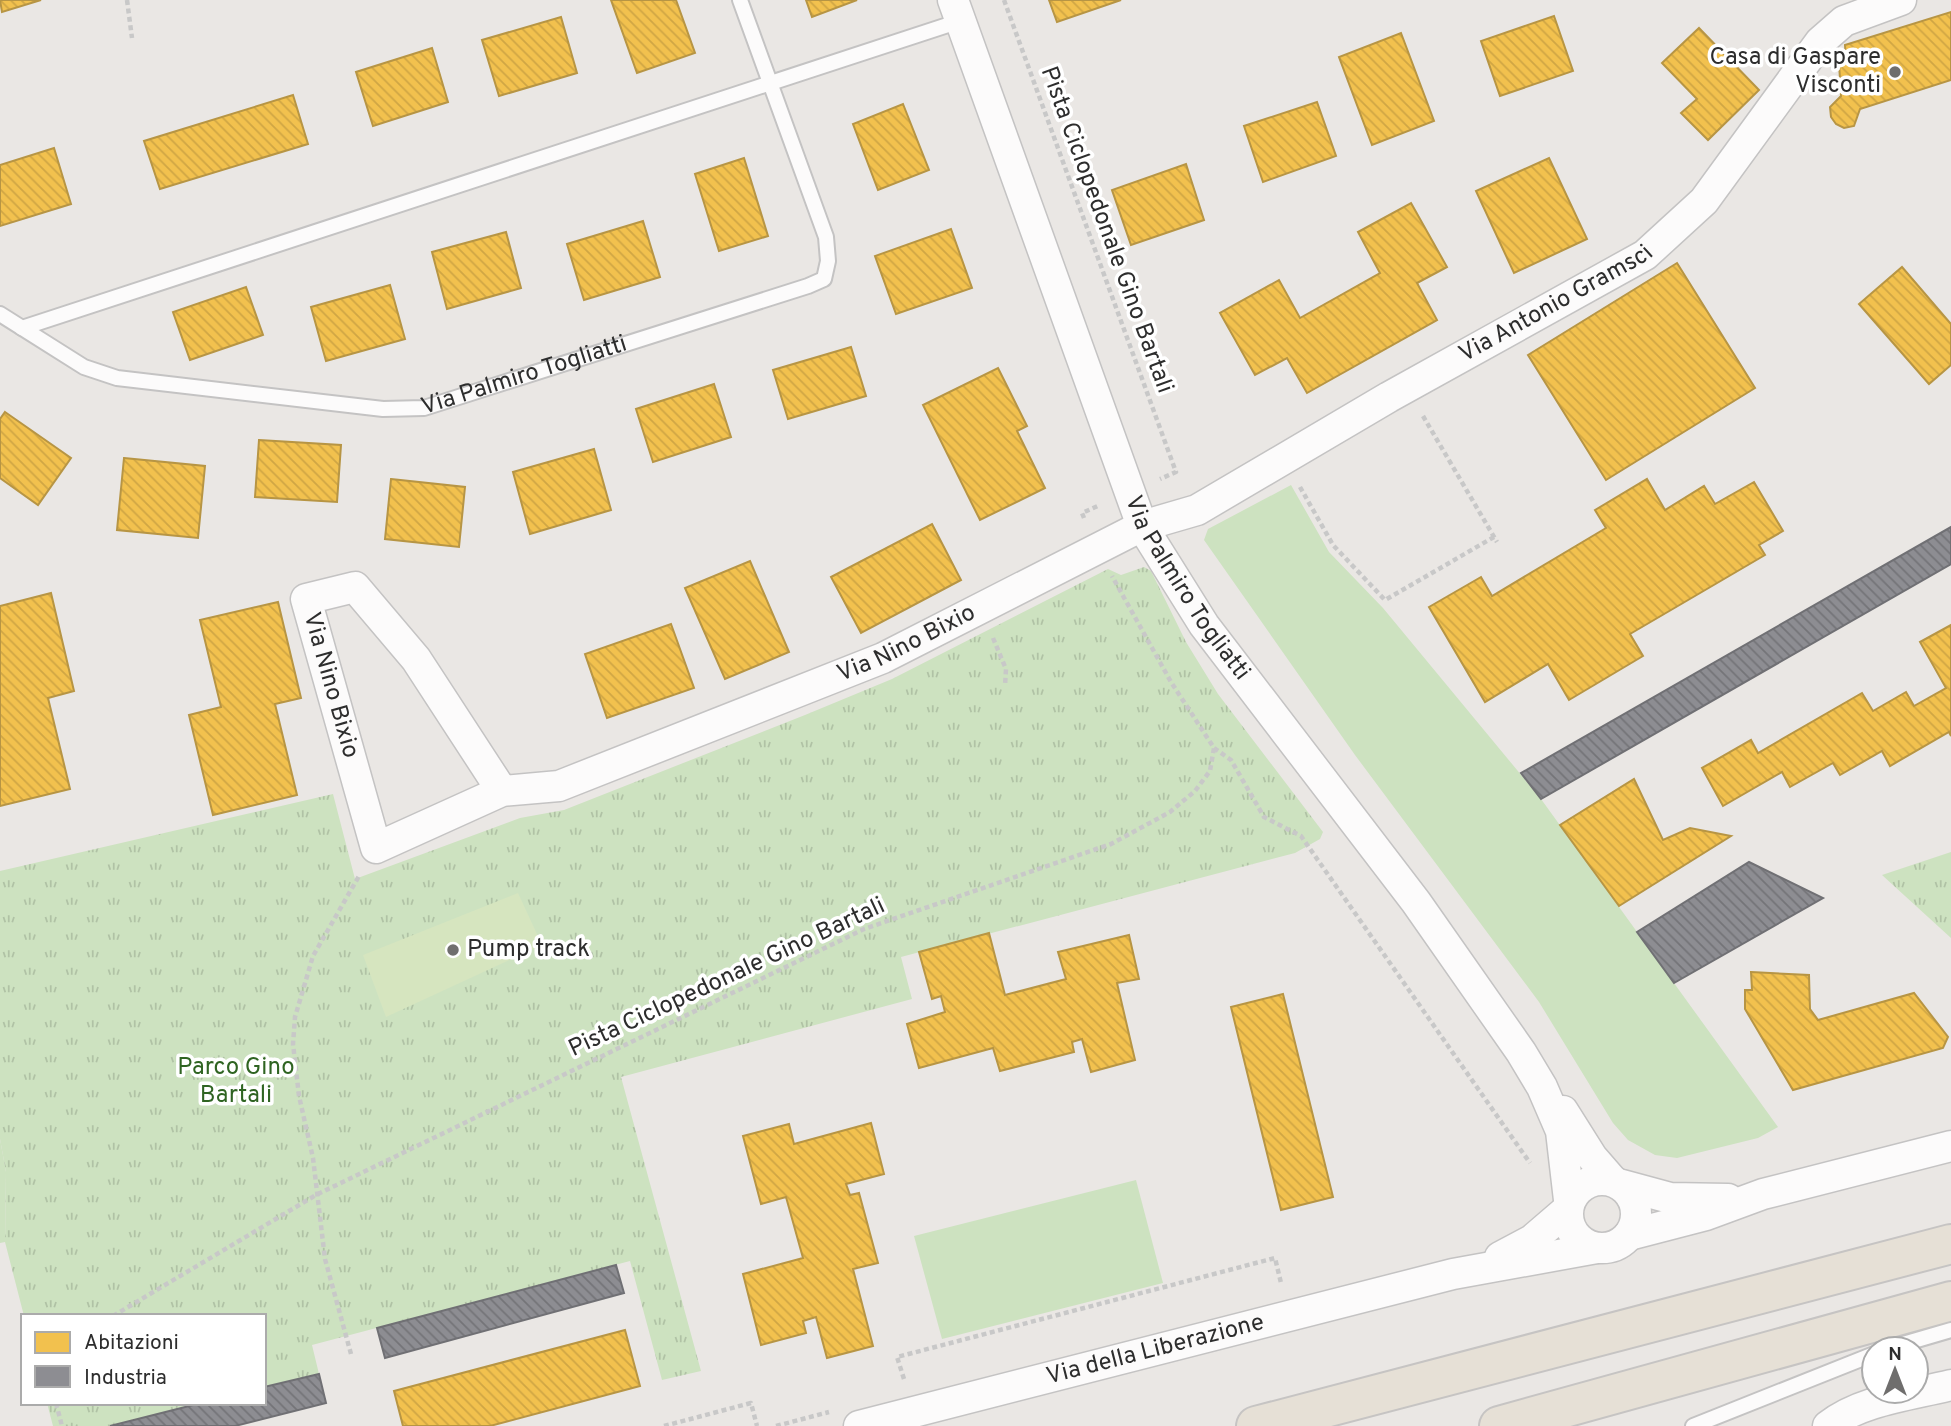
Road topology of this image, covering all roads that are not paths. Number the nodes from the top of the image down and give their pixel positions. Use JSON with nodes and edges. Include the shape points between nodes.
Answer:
{"nodes":[{"id":1,"x":740,"y":0,"type":"edge"},
{"id":2,"x":1901,"y":0,"type":"edge"},
{"id":3,"x":956,"y":10,"type":"edge"},
{"id":4,"x":771,"y":82,"type":"junction"},
{"id":5,"x":0,"y":314,"type":"edge"},
{"id":6,"x":22,"y":328,"type":"junction"},
{"id":7,"x":1142,"y":526,"type":"junction"},
{"id":8,"x":502,"y":791,"type":"junction"},
{"id":9,"x":1542,"y":1087,"type":"junction"},
{"id":10,"x":1951,"y":1146,"type":"edge"},
{"id":11,"x":1617,"y":1183,"type":"junction"},
{"id":12,"x":1763,"y":1195,"type":"junction"},
{"id":13,"x":1568,"y":1205,"type":"junction"},
{"id":14,"x":1629,"y":1235,"type":"junction"},
{"id":15,"x":1951,"y":1244,"type":"edge"},
{"id":16,"x":1597,"y":1248,"type":"junction"},
{"id":17,"x":1453,"y":1274,"type":"junction"},
{"id":18,"x":1951,"y":1301,"type":"edge"},
{"id":19,"x":1951,"y":1330,"type":"edge"},
{"id":20,"x":1930,"y":1336,"type":"edge"},
{"id":21,"x":1860,"y":1360,"type":"edge"},
{"id":22,"x":1951,"y":1385,"type":"edge"},
{"id":23,"x":850,"y":1417,"type":"edge"},
{"id":24,"x":1267,"y":1423,"type":"edge"},
{"id":25,"x":1236,"y":1426,"type":"edge"},
{"id":26,"x":1499,"y":1426,"type":"edge"},
{"id":27,"x":1693,"y":1426,"type":"edge"},
{"id":28,"x":1828,"y":1426,"type":"edge"}],
"edges":[{"from":1,"to":4,"type":"lane","name":"Via Palmiro Togliatti"},
{"from":2,"to":7,"type":"street","name":"Via Antonio Gramsci","via":[[1844,21],[1820,42],[1704,201],[1645,255],[1197,510]]},
{"from":3,"to":4,"type":"lane","name":"Via Palmiro Togliatti"},
{"from":3,"to":7,"type":"street","name":"Via Palmiro Togliatti"},
{"from":4,"to":6,"type":"lane","name":"Via Palmiro Togliatti"},
{"from":4,"to":6,"type":"lane","name":"Via Palmiro Togliatti","via":[[826,237],[824,278],[808,286],[424,408],[383,409],[117,378],[83,368]]},
{"from":5,"to":6,"type":"lane","name":"Via Palmiro Togliatti"},
{"from":7,"to":8,"type":"street","name":"Via Nino Bixio","via":[[883,658],[559,786]]},
{"from":7,"to":9,"type":"street","name":"Via Palmiro Togliatti","via":[[1204,625],[1416,902]]},
{"from":8,"to":8,"type":"street","name":"Via Nino Bixio","via":[[416,660],[355,587],[306,599],[376,848]]},
{"from":9,"to":11,"type":"street","name":"Via Palmiro Togliatti"},
{"from":9,"to":13,"type":"street","name":"Via Palmiro Togliatti","via":[[1561,1131]]},
{"from":10,"to":12,"type":"street","name":"Via della Liberazione"},
{"from":11,"to":12,"type":"street","name":"Via della Liberazione","via":[[1670,1198]]},
{"from":11,"to":13,"type":"street","name":"Via della Liberazione","via":[[1592,1180],[1575,1191]]},
{"from":11,"to":14,"type":"street","via":[[1635,1203]]},
{"from":12,"to":14,"type":"street","name":"Via della Liberazione"},
{"from":13,"to":16,"type":"street","via":[[1567,1221],[1578,1239]]},
{"from":13,"to":17,"type":"street","name":"Via della Liberazione","via":[[1518,1248]]},
{"from":14,"to":16,"type":"street","name":"Via della Liberazione","via":[[1620,1243]]},
{"from":15,"to":24,"type":"highway"},
{"from":16,"to":17,"type":"street","name":"Via della Liberazione"},
{"from":17,"to":23,"type":"street","name":"Via della Liberazione"},
{"from":18,"to":26,"type":"highway"},
{"from":19,"to":20,"type":"lane"},
{"from":21,"to":27,"type":"lane"},
{"from":22,"to":28,"type":"street","via":[[1873,1405],[1841,1416]]},
{"from":24,"to":25,"type":"highway"}]}
